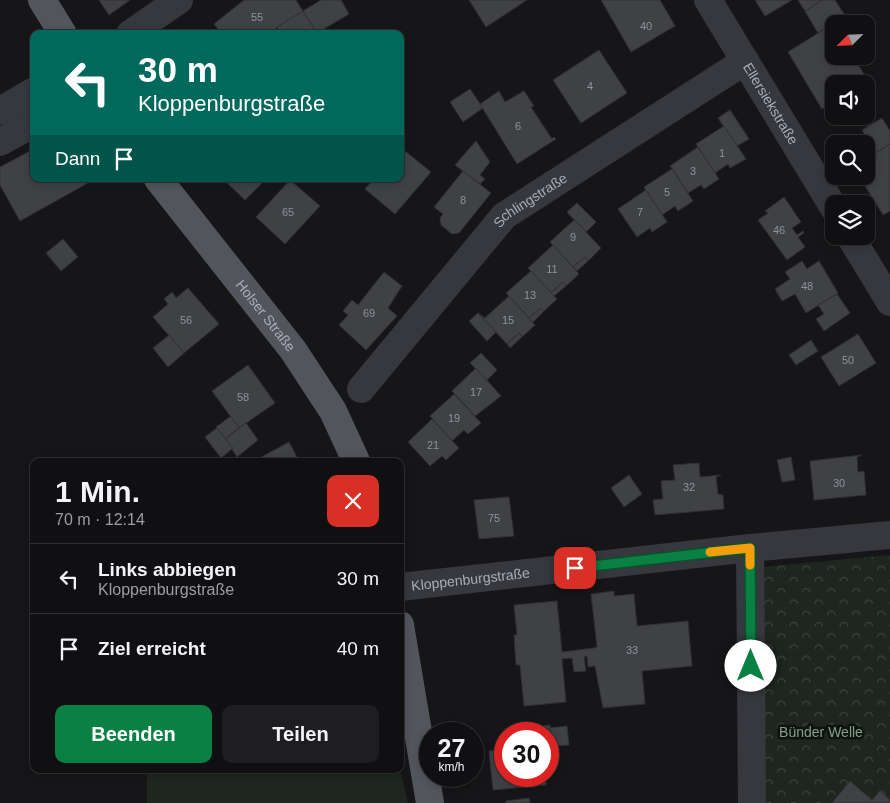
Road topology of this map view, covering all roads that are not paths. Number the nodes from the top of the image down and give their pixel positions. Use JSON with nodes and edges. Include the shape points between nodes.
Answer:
{"nodes":[{"id":1,"x":42,"y":0,"type":"edge"},
{"id":2,"x":179,"y":0,"type":"edge"},
{"id":3,"x":708,"y":0,"type":"edge"},
{"id":4,"x":61,"y":30,"type":"edge"},
{"id":5,"x":136,"y":30,"type":"edge"},
{"id":6,"x":745,"y":61,"type":"junction"},
{"id":7,"x":30,"y":93,"type":"edge"},
{"id":8,"x":0,"y":111,"type":"edge"},
{"id":9,"x":30,"y":125,"type":"edge"},
{"id":10,"x":0,"y":142,"type":"edge"},
{"id":11,"x":160,"y":182,"type":"edge"},
{"id":12,"x":826,"y":195,"type":"edge"},
{"id":13,"x":855,"y":245,"type":"edge"},
{"id":14,"x":890,"y":302,"type":"edge"},
{"id":15,"x":361,"y":389,"type":"dead end"},
{"id":16,"x":355,"y":458,"type":"edge"},
{"id":17,"x":890,"y":535,"type":"edge"},
{"id":18,"x":750,"y":548,"type":"junction"},
{"id":19,"x":404,"y":587,"type":"edge"},
{"id":20,"x":404,"y":649,"type":"edge"},
{"id":21,"x":430,"y":803,"type":"edge"},
{"id":22,"x":752,"y":803,"type":"edge"}],
"edges":[{"from":1,"to":4,"type":"main road"},
{"from":2,"to":5,"type":"street"},
{"from":3,"to":6,"type":"street","name":"Ellersiekstraße"},
{"from":6,"to":12,"type":"street","name":"Ellersiekstraße"},
{"from":6,"to":15,"type":"street","name":"Schlingstraße","via":[[504,216]]},
{"from":7,"to":8,"type":"street"},
{"from":9,"to":10,"type":"street"},
{"from":11,"to":16,"type":"main road","name":"Holser Straße","via":[[294,350],[333,411]]},
{"from":13,"to":14,"type":"street"},
{"from":17,"to":18,"type":"street","name":"Kloppenburgstraße"},
{"from":18,"to":19,"type":"street","name":"Kloppenburgstraße"},
{"from":18,"to":22,"type":"street"},
{"from":20,"to":21,"type":"main road"}]}
